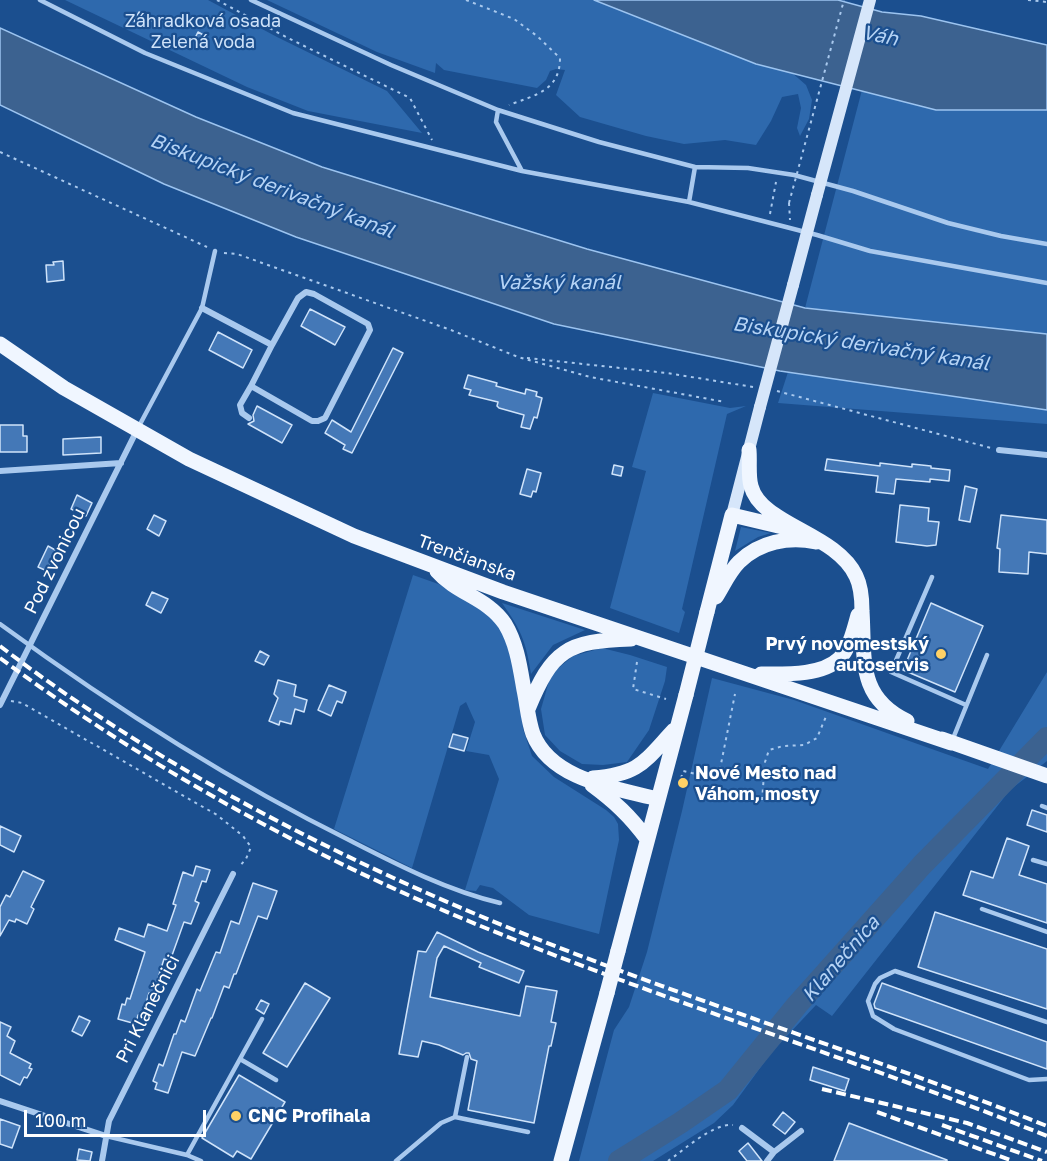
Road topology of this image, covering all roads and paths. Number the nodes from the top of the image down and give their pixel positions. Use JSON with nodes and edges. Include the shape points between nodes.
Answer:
{"nodes":[{"id":1,"x":40,"y":0,"type":"edge"},
{"id":2,"x":217,"y":0,"type":"edge"},
{"id":3,"x":251,"y":0,"type":"edge"},
{"id":4,"x":466,"y":0,"type":"edge"},
{"id":5,"x":844,"y":0,"type":"edge"},
{"id":6,"x":870,"y":0,"type":"edge"},
{"id":7,"x":1028,"y":0,"type":"edge"},
{"id":8,"x":1047,"y":2,"type":"edge"},
{"id":9,"x":498,"y":110,"type":"junction"},
{"id":10,"x":434,"y":148,"type":"junction"},
{"id":11,"x":0,"y":152,"type":"edge"},
{"id":12,"x":694,"y":167,"type":"junction"},
{"id":13,"x":522,"y":171,"type":"junction"},
{"id":14,"x":778,"y":172,"type":"junction"},
{"id":15,"x":688,"y":202,"type":"junction"},
{"id":16,"x":768,"y":223,"type":"junction"},
{"id":17,"x":791,"y":229,"type":"junction"},
{"id":18,"x":807,"y":233,"type":"junction"},
{"id":19,"x":1047,"y":244,"type":"edge"},
{"id":20,"x":215,"y":251,"type":"junction"},
{"id":21,"x":1047,"y":283,"type":"edge"},
{"id":22,"x":202,"y":308,"type":"junction"},
{"id":23,"x":0,"y":344,"type":"edge"},
{"id":24,"x":272,"y":345,"type":"junction"},
{"id":25,"x":251,"y":386,"type":"junction"},
{"id":26,"x":725,"y":402,"type":"dead end"},
{"id":27,"x":249,"y":418,"type":"dead end"},
{"id":28,"x":136,"y":430,"type":"junction"},
{"id":29,"x":749,"y":450,"type":"junction"},
{"id":30,"x":999,"y":450,"type":"dead end"},
{"id":31,"x":1047,"y":455,"type":"edge"},
{"id":32,"x":121,"y":463,"type":"junction"},
{"id":33,"x":0,"y":471,"type":"edge"},
{"id":34,"x":732,"y":515,"type":"junction"},
{"id":35,"x":806,"y":532,"type":"junction"},
{"id":36,"x":828,"y":544,"type":"junction"},
{"id":37,"x":433,"y":567,"type":"junction"},
{"id":38,"x":932,"y":577,"type":"dead end"},
{"id":39,"x":862,"y":601,"type":"junction"},
{"id":40,"x":707,"y":612,"type":"junction"},
{"id":41,"x":0,"y":624,"type":"edge"},
{"id":42,"x":643,"y":639,"type":"junction"},
{"id":43,"x":30,"y":645,"type":"junction"},
{"id":44,"x":987,"y":655,"type":"dead end"},
{"id":45,"x":638,"y":662,"type":"dead end"},
{"id":46,"x":747,"y":674,"type":"junction"},
{"id":47,"x":735,"y":694,"type":"dead end"},
{"id":48,"x":666,"y":699,"type":"dead end"},
{"id":49,"x":1,"y":703,"type":"edge"},
{"id":50,"x":966,"y":705,"type":"junction"},
{"id":51,"x":528,"y":709,"type":"junction"},
{"id":52,"x":828,"y":712,"type":"dead end"},
{"id":53,"x":677,"y":728,"type":"junction"},
{"id":54,"x":951,"y":743,"type":"junction"},
{"id":55,"x":1042,"y":774,"type":"edge"},
{"id":56,"x":584,"y":778,"type":"junction"},
{"id":57,"x":683,"y":783,"type":"dead end"},
{"id":58,"x":658,"y":799,"type":"junction"},
{"id":59,"x":762,"y":800,"type":"dead end"},
{"id":60,"x":647,"y":839,"type":"junction"},
{"id":61,"x":1033,"y":860,"type":"dead end"},
{"id":62,"x":1047,"y":864,"type":"edge"},
{"id":63,"x":233,"y":874,"type":"joint"},
{"id":64,"x":500,"y":903,"type":"dead end"},
{"id":65,"x":982,"y":909,"type":"dead end"},
{"id":66,"x":1047,"y":932,"type":"edge"},
{"id":67,"x":262,"y":1018,"type":"dead end"},
{"id":68,"x":1047,"y":1022,"type":"edge"},
{"id":69,"x":467,"y":1057,"type":"dead end"},
{"id":70,"x":240,"y":1059,"type":"junction"},
{"id":71,"x":1047,"y":1079,"type":"edge"},
{"id":72,"x":276,"y":1080,"type":"dead end"},
{"id":73,"x":0,"y":1101,"type":"edge"},
{"id":74,"x":455,"y":1117,"type":"junction"},
{"id":75,"x":742,"y":1128,"type":"joint"},
{"id":76,"x":801,"y":1131,"type":"dead end"},
{"id":77,"x":528,"y":1132,"type":"dead end"},
{"id":78,"x":106,"y":1136,"type":"junction"},
{"id":79,"x":774,"y":1152,"type":"junction"},
{"id":80,"x":187,"y":1155,"type":"junction"},
{"id":81,"x":563,"y":1155,"type":"edge"},
{"id":82,"x":102,"y":1161,"type":"edge"},
{"id":83,"x":201,"y":1161,"type":"edge"},
{"id":84,"x":396,"y":1161,"type":"edge"},
{"id":85,"x":668,"y":1161,"type":"edge"},
{"id":86,"x":767,"y":1161,"type":"edge"}],
"edges":[{"from":1,"to":10,"type":"lane","via":[[145,52],[293,113]]},
{"from":2,"to":10,"type":"path","via":[[410,98]]},
{"from":3,"to":9,"type":"lane"},
{"from":4,"to":9,"type":"path","via":[[514,19],[560,58],[558,78],[546,91]]},
{"from":5,"to":17,"type":"path","bridge":true,"via":[[789,203]]},
{"from":6,"to":18,"type":"main road","bridge":true},
{"from":7,"to":8,"type":"path"},
{"from":9,"to":12,"type":"lane"},
{"from":9,"to":13,"type":"lane","via":[[496,122]]},
{"from":10,"to":13,"type":"lane"},
{"from":11,"to":20,"type":"path"},
{"from":12,"to":14,"type":"lane"},
{"from":12,"to":15,"type":"lane"},
{"from":13,"to":15,"type":"lane"},
{"from":14,"to":16,"type":"path"},
{"from":14,"to":19,"type":"lane","via":[[853,190],[948,223]]},
{"from":15,"to":16,"type":"lane"},
{"from":16,"to":17,"type":"lane"},
{"from":17,"to":18,"type":"lane"},
{"from":18,"to":21,"type":"lane","via":[[870,251]]},
{"from":18,"to":29,"type":"main road","bridge":true},
{"from":20,"to":22,"type":"lane"},
{"from":20,"to":26,"type":"path","via":[[248,258],[518,357],[590,377]]},
{"from":22,"to":24,"type":"street"},
{"from":22,"to":28,"type":"lane"},
{"from":23,"to":28,"type":"main road","name":"Trenčianska"},
{"from":24,"to":25,"type":"street"},
{"from":24,"to":25,"type":"street","via":[[298,298],[306,292],[368,324],[370,330],[325,418],[312,420]]},
{"from":25,"to":27,"type":"street","via":[[240,405]]},
{"from":28,"to":32,"type":"street","name":"Pod zvonicou"},
{"from":28,"to":37,"type":"main road","name":"Trenčianska","via":[[316,520]]},
{"from":29,"to":34,"type":"main road"},
{"from":29,"to":35,"type":"main road","via":[[751,487],[758,501]]},
{"from":30,"to":31,"type":"street"},
{"from":32,"to":33,"type":"street"},
{"from":32,"to":43,"type":"street","name":"Pod zvonicou"},
{"from":34,"to":35,"type":"main road"},
{"from":34,"to":40,"type":"main road"},
{"from":35,"to":36,"type":"main road"},
{"from":36,"to":39,"type":"main road","via":[[856,575]]},
{"from":36,"to":40,"type":"main road","via":[[789,540],[757,548],[733,569]]},
{"from":37,"to":42,"type":"main road","name":"Trenčianska"},
{"from":37,"to":51,"type":"main road","via":[[450,584],[490,606],[499,616],[515,645]]},
{"from":38,"to":50,"type":"lane","via":[[891,672]]},
{"from":39,"to":46,"type":"main road","via":[[853,634],[839,659],[808,672]]},
{"from":39,"to":54,"type":"main road","via":[[867,676],[877,699],[893,715]]},
{"from":40,"to":53,"type":"main road","bridge":true},
{"from":41,"to":43,"type":"lane"},
{"from":42,"to":46,"type":"main road","name":"Trenčianska"},
{"from":42,"to":51,"type":"main road","via":[[602,640],[568,651],[546,669]]},
{"from":43,"to":49,"type":"street","name":"Pod zvonicou"},
{"from":43,"to":64,"type":"lane","via":[[134,718],[312,822],[466,895]]},
{"from":44,"to":50,"type":"lane"},
{"from":45,"to":48,"type":"path","via":[[633,689]]},
{"from":46,"to":54,"type":"main road","name":"Trenčianska"},
{"from":47,"to":57,"type":"path","via":[[718,778],[683,771]]},
{"from":49,"to":63,"type":"path","via":[[22,703],[217,815],[251,847]]},
{"from":50,"to":54,"type":"lane"},
{"from":51,"to":56,"type":"main road","via":[[532,733],[541,750],[564,771]]},
{"from":52,"to":59,"type":"path","via":[[817,738],[804,745],[769,750]]},
{"from":53,"to":56,"type":"main road","via":[[630,771]]},
{"from":53,"to":58,"type":"main road"},
{"from":54,"to":55,"type":"main road"},
{"from":56,"to":58,"type":"main road"},
{"from":56,"to":60,"type":"main road","via":[[618,804]]},
{"from":58,"to":60,"type":"main road"},
{"from":60,"to":81,"type":"main road","bridge":true},
{"from":61,"to":62,"type":"lane"},
{"from":63,"to":78,"type":"street","name":"Pri Klanečnici","via":[[113,1112]]},
{"from":65,"to":66,"type":"lane"},
{"from":67,"to":70,"type":"lane"},
{"from":68,"to":71,"type":"lane","via":[[895,971],[880,978],[868,1001],[873,1016],[894,1029],[1029,1080]]},
{"from":69,"to":74,"type":"lane"},
{"from":70,"to":72,"type":"lane"},
{"from":70,"to":80,"type":"lane"},
{"from":73,"to":78,"type":"street"},
{"from":74,"to":77,"type":"lane"},
{"from":74,"to":84,"type":"lane","via":[[441,1123]]},
{"from":75,"to":79,"type":"street"},
{"from":75,"to":85,"type":"path","via":[[729,1124],[709,1132]]},
{"from":76,"to":79,"type":"street"},
{"from":78,"to":80,"type":"lane"},
{"from":78,"to":82,"type":"street","name":"Pri Klanečnici"},
{"from":79,"to":86,"type":"street"},
{"from":80,"to":83,"type":"lane"}]}
